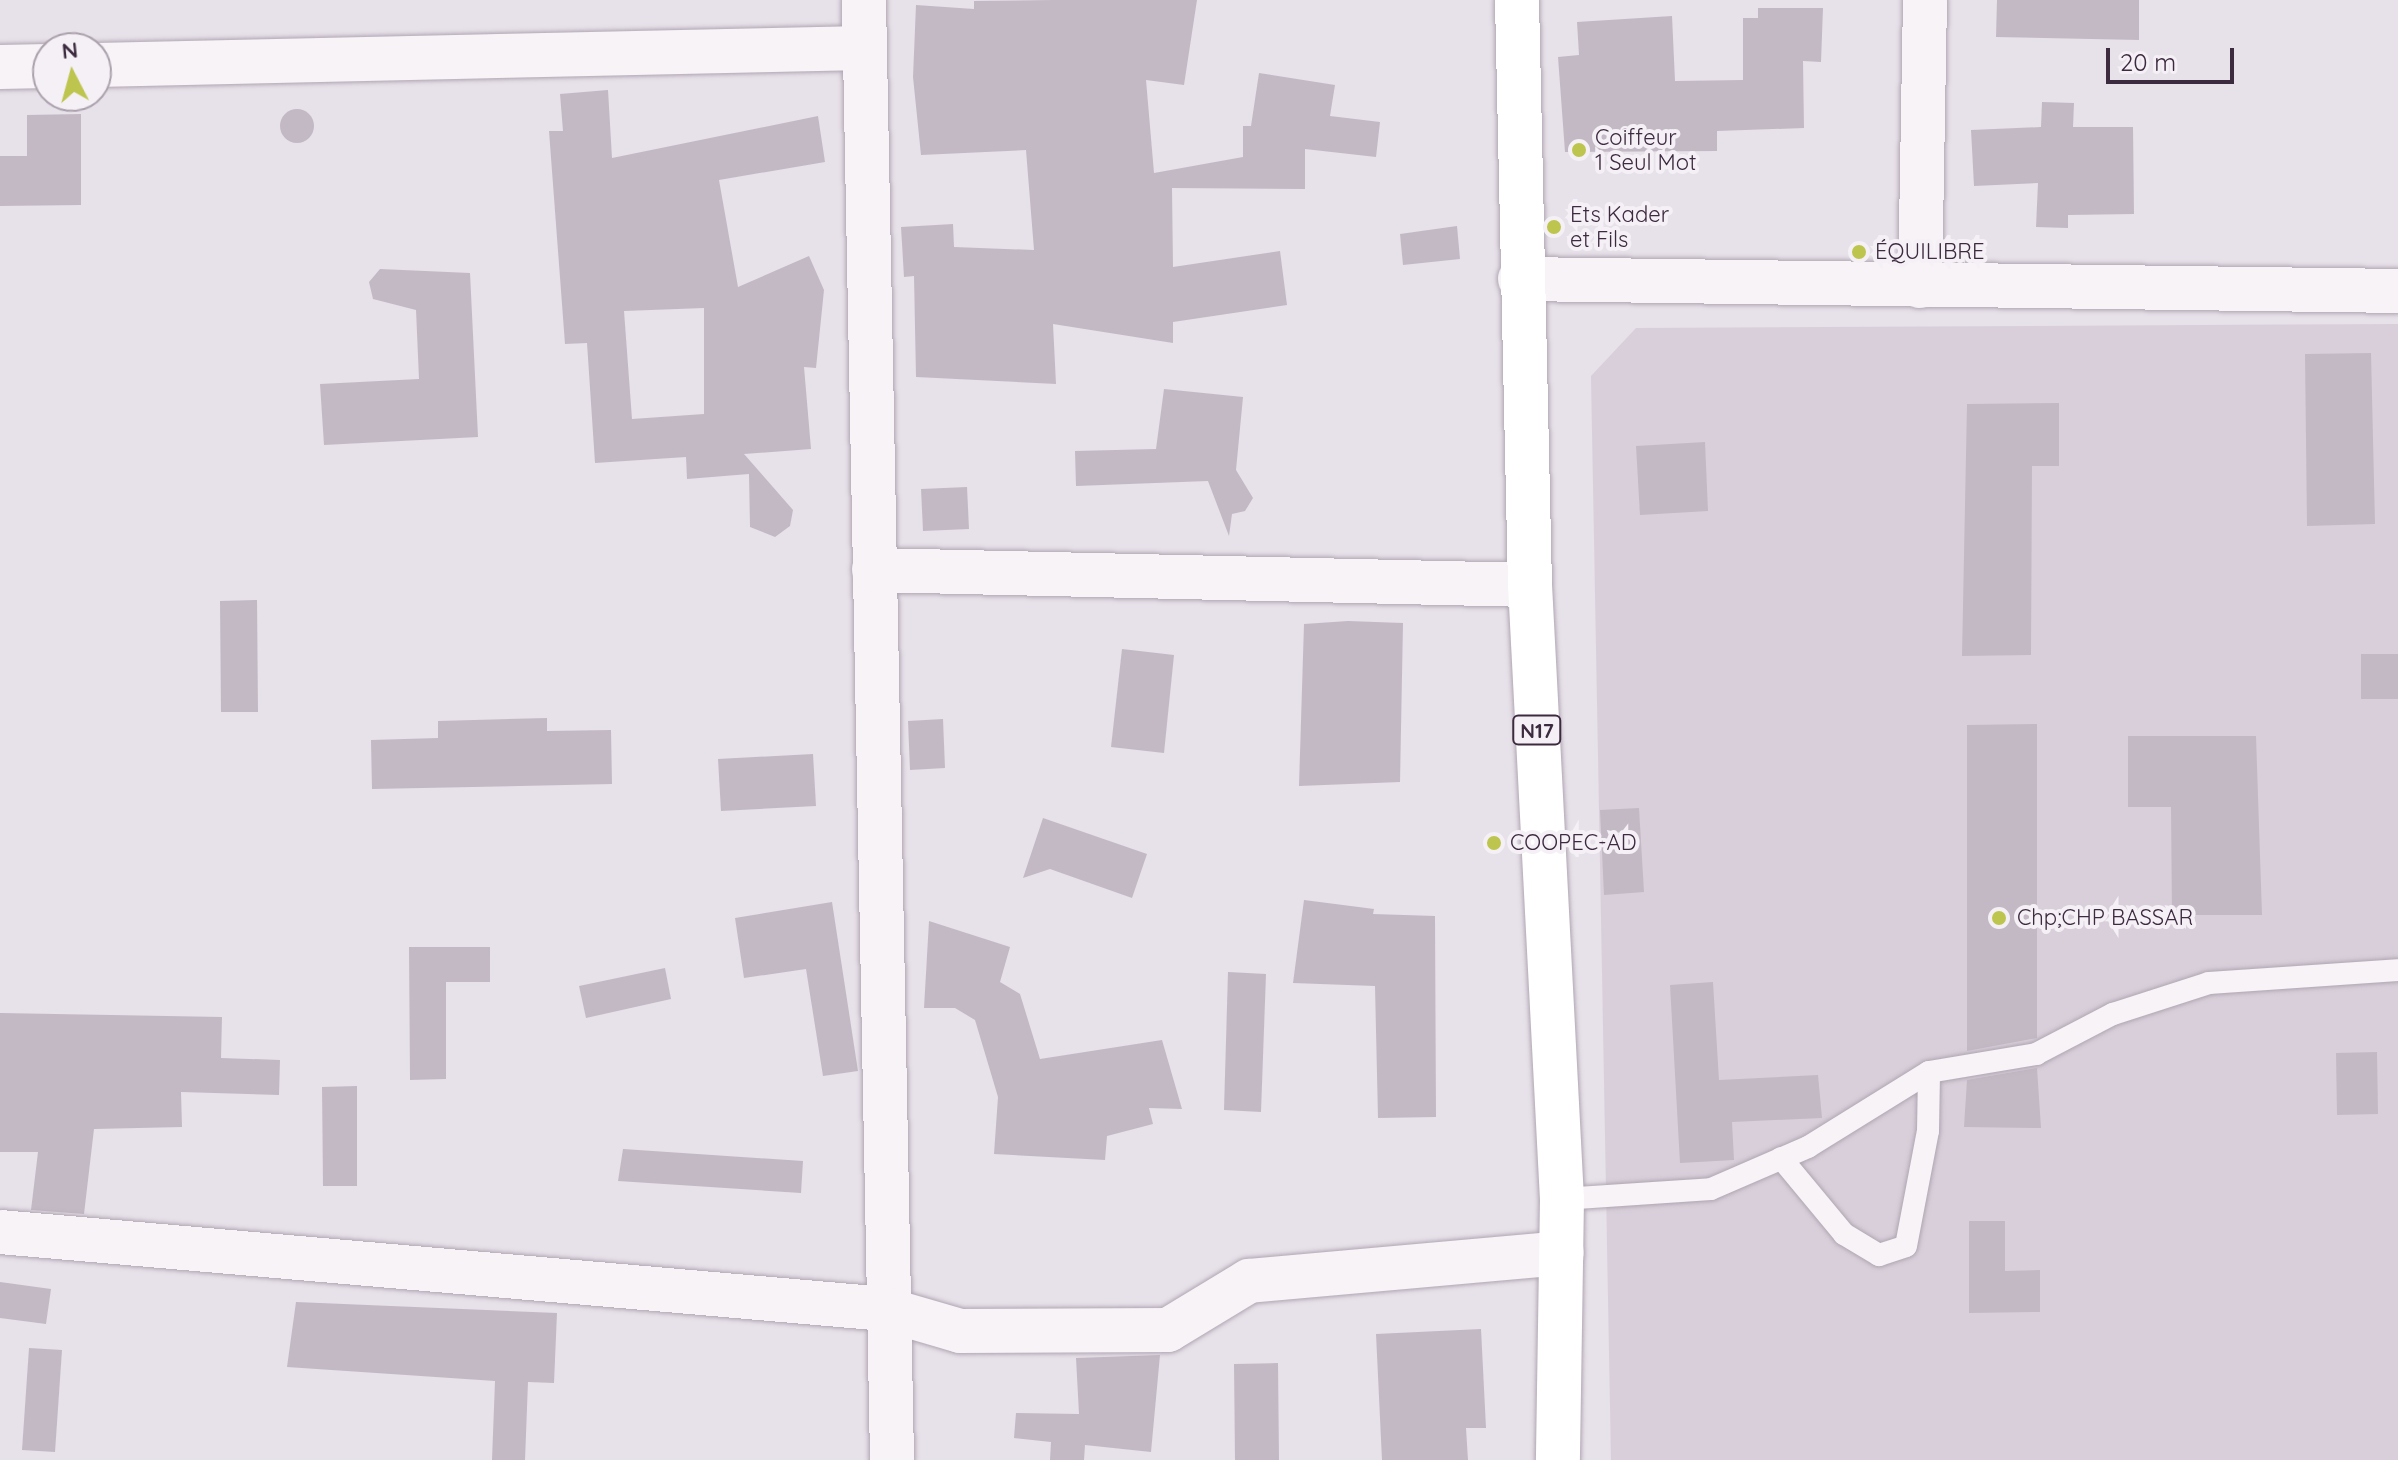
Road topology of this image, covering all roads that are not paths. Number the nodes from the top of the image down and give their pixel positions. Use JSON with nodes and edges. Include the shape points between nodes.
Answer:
{"nodes":[{"id":1,"x":864,"y":0,"type":"edge"},
{"id":2,"x":1517,"y":0,"type":"edge"},
{"id":3,"x":1925,"y":0,"type":"edge"},
{"id":4,"x":864,"y":48,"type":"junction"},
{"id":5,"x":112,"y":65,"type":"edge"},
{"id":6,"x":32,"y":66,"type":"edge"},
{"id":7,"x":0,"y":67,"type":"edge"},
{"id":8,"x":1520,"y":279,"type":"junction"},
{"id":9,"x":1920,"y":286,"type":"junction"},
{"id":10,"x":2398,"y":291,"type":"edge"},
{"id":11,"x":874,"y":570,"type":"junction"},
{"id":12,"x":1530,"y":585,"type":"junction"},
{"id":13,"x":2398,"y":970,"type":"edge"},
{"id":14,"x":1929,"y":1072,"type":"junction"},
{"id":15,"x":1781,"y":1158,"type":"junction"},
{"id":16,"x":1562,"y":1199,"type":"junction"},
{"id":17,"x":0,"y":1232,"type":"edge"},
{"id":18,"x":1562,"y":1253,"type":"junction"},
{"id":19,"x":885,"y":1309,"type":"junction"},
{"id":20,"x":892,"y":1460,"type":"edge"},
{"id":21,"x":1558,"y":1460,"type":"edge"}],
"edges":[{"from":1,"to":4,"type":"street"},
{"from":2,"to":8,"type":"main road","number":"N17"},
{"from":3,"to":9,"type":"street"},
{"from":4,"to":5,"type":"street"},
{"from":4,"to":11,"type":"street"},
{"from":6,"to":7,"type":"street"},
{"from":8,"to":9,"type":"street"},
{"from":8,"to":12,"type":"main road","number":"N17"},
{"from":9,"to":10,"type":"street"},
{"from":11,"to":12,"type":"street"},
{"from":11,"to":19,"type":"street"},
{"from":12,"to":16,"type":"main road","number":"N17"},
{"from":13,"to":14,"type":"lane","via":[[2209,983],[2113,1014],[2036,1054]]},
{"from":14,"to":15,"type":"lane"},
{"from":14,"to":15,"type":"lane","via":[[1928,1131],[1906,1246],[1879,1255],[1844,1234]]},
{"from":15,"to":16,"type":"lane","via":[[1711,1189]]},
{"from":16,"to":18,"type":"main road","number":"N17"},
{"from":17,"to":19,"type":"street"},
{"from":18,"to":19,"type":"street","via":[[1249,1281],[1168,1330],[960,1331]]},
{"from":18,"to":21,"type":"main road","number":"N17"},
{"from":19,"to":20,"type":"street"}]}
